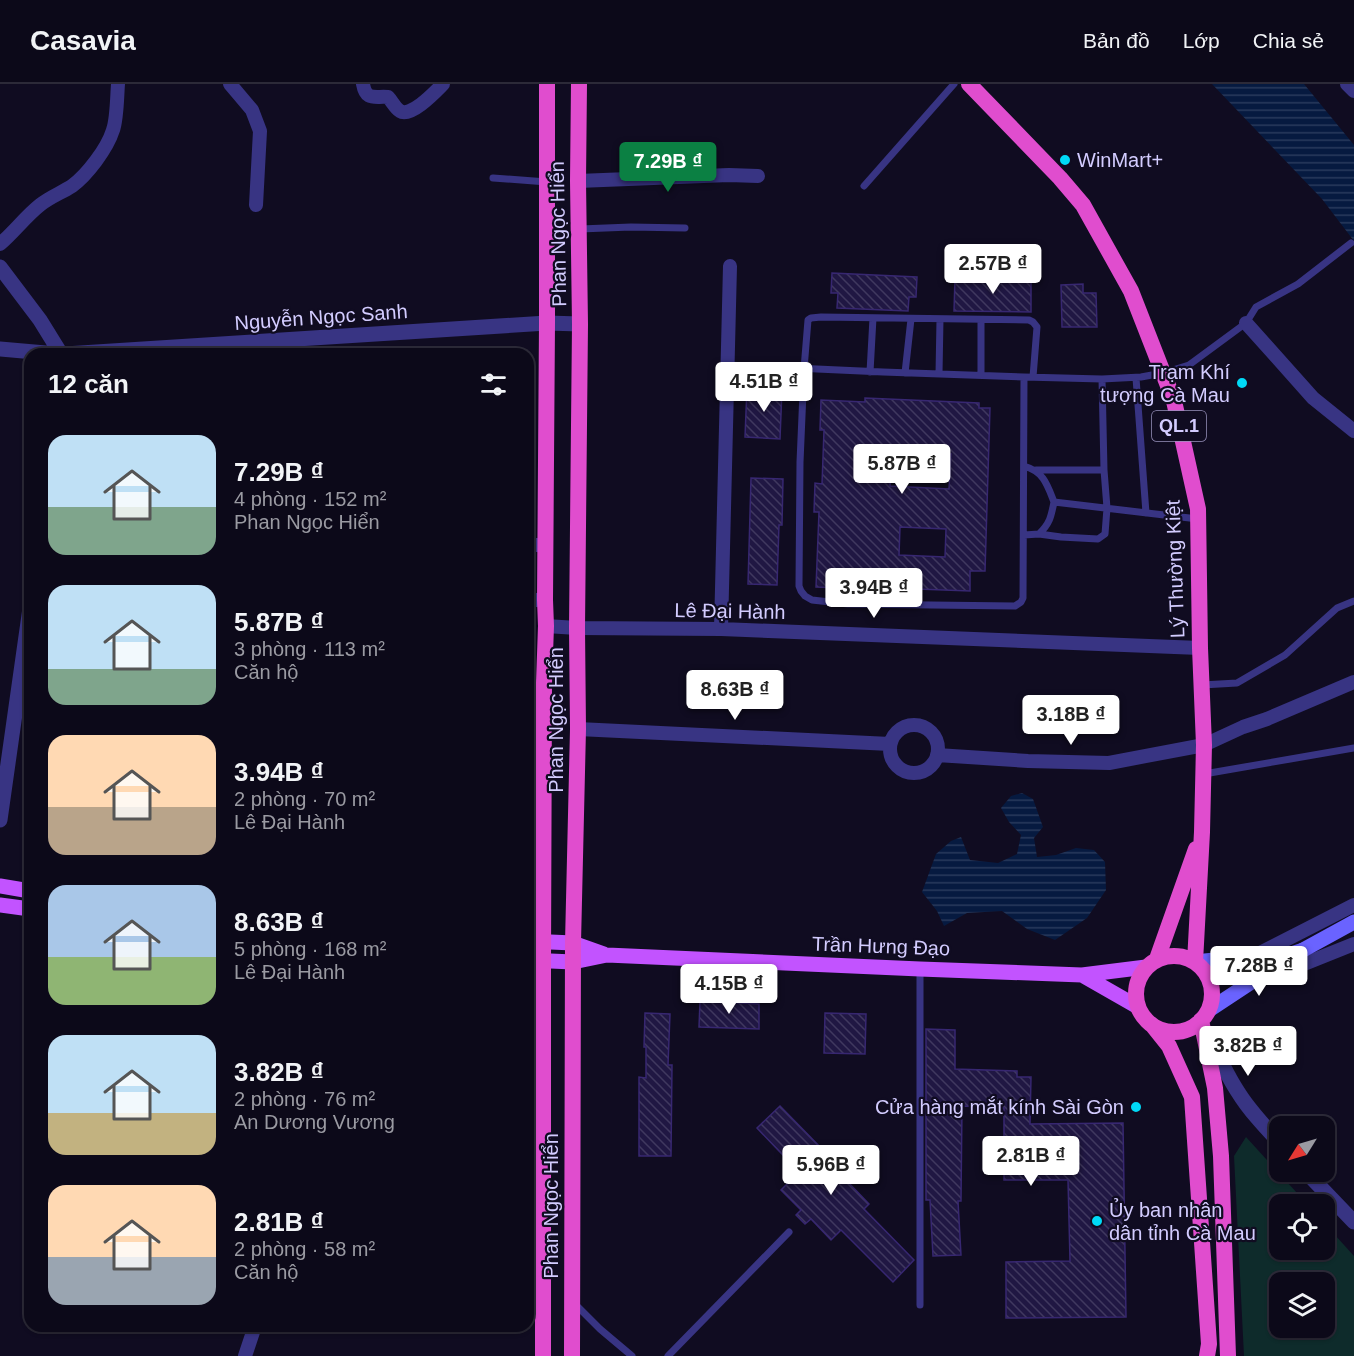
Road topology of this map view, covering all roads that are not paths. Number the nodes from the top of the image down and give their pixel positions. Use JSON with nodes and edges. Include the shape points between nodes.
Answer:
{"nodes":[{"id":1,"x":118,"y":84,"type":"edge"},
{"id":2,"x":230,"y":84,"type":"edge"},
{"id":3,"x":363,"y":84,"type":"edge"},
{"id":4,"x":443,"y":84,"type":"edge"},
{"id":5,"x":547,"y":84,"type":"edge"},
{"id":6,"x":579,"y":84,"type":"edge"},
{"id":7,"x":954,"y":84,"type":"edge"},
{"id":8,"x":969,"y":84,"type":"edge"},
{"id":9,"x":1347,"y":84,"type":"edge"},
{"id":10,"x":1354,"y":92,"type":"edge"},
{"id":11,"x":758,"y":176,"type":"dead end"},
{"id":12,"x":493,"y":178,"type":"dead end"},
{"id":13,"x":578,"y":181,"type":"junction"},
{"id":14,"x":547,"y":182,"type":"junction"},
{"id":15,"x":864,"y":186,"type":"dead end"},
{"id":16,"x":256,"y":206,"type":"dead end"},
{"id":17,"x":685,"y":228,"type":"dead end"},
{"id":18,"x":580,"y":229,"type":"junction"},
{"id":19,"x":1351,"y":243,"type":"dead end"},
{"id":20,"x":0,"y":244,"type":"edge"},
{"id":21,"x":730,"y":266,"type":"dead end"},
{"id":22,"x":0,"y":267,"type":"edge"},
{"id":23,"x":873,"y":318,"type":"junction"},
{"id":24,"x":911,"y":319,"type":"junction"},
{"id":25,"x":940,"y":319,"type":"junction"},
{"id":26,"x":981,"y":320,"type":"junction"},
{"id":27,"x":1246,"y":322,"type":"junction"},
{"id":28,"x":547,"y":323,"type":"junction"},
{"id":29,"x":580,"y":324,"type":"junction"},
{"id":30,"x":280,"y":347,"type":"edge"},
{"id":31,"x":57,"y":348,"type":"edge"},
{"id":32,"x":249,"y":348,"type":"edge"},
{"id":33,"x":0,"y":350,"type":"edge"},
{"id":34,"x":24,"y":352,"type":"edge"},
{"id":35,"x":727,"y":365,"type":"junction"},
{"id":36,"x":804,"y":369,"type":"junction"},
{"id":37,"x":870,"y":372,"type":"junction"},
{"id":38,"x":905,"y":373,"type":"junction"},
{"id":39,"x":1163,"y":373,"type":"junction"},
{"id":40,"x":939,"y":374,"type":"junction"},
{"id":41,"x":981,"y":375,"type":"junction"},
{"id":42,"x":1024,"y":377,"type":"junction"},
{"id":43,"x":1033,"y":377,"type":"junction"},
{"id":44,"x":1136,"y":378,"type":"junction"},
{"id":45,"x":1102,"y":379,"type":"junction"},
{"id":46,"x":1354,"y":431,"type":"edge"},
{"id":47,"x":1024,"y":466,"type":"junction"},
{"id":48,"x":1036,"y":470,"type":"junction"},
{"id":49,"x":1104,"y":470,"type":"junction"},
{"id":50,"x":1054,"y":502,"type":"junction"},
{"id":51,"x":1107,"y":508,"type":"junction"},
{"id":52,"x":1146,"y":513,"type":"junction"},
{"id":53,"x":1198,"y":519,"type":"junction"},
{"id":54,"x":1039,"y":534,"type":"junction"},
{"id":55,"x":1024,"y":535,"type":"junction"},
{"id":56,"x":534,"y":545,"type":"edge"},
{"id":57,"x":546,"y":545,"type":"junction"},
{"id":58,"x":534,"y":600,"type":"edge"},
{"id":59,"x":545,"y":600,"type":"junction"},
{"id":60,"x":1354,"y":601,"type":"edge"},
{"id":61,"x":546,"y":626,"type":"junction"},
{"id":62,"x":577,"y":628,"type":"junction"},
{"id":63,"x":722,"y":629,"type":"junction"},
{"id":64,"x":24,"y":647,"type":"edge"},
{"id":65,"x":1200,"y":648,"type":"junction"},
{"id":66,"x":1354,"y":682,"type":"edge"},
{"id":67,"x":536,"y":683,"type":"edge"},
{"id":68,"x":1202,"y":686,"type":"junction"},
{"id":69,"x":578,"y":729,"type":"junction"},
{"id":70,"x":890,"y":744,"type":"junction"},
{"id":71,"x":1204,"y":745,"type":"junction"},
{"id":72,"x":1354,"y":748,"type":"edge"},
{"id":73,"x":937,"y":755,"type":"junction"},
{"id":74,"x":1204,"y":774,"type":"junction"},
{"id":75,"x":3,"y":782,"type":"edge"},
{"id":76,"x":0,"y":820,"type":"edge"},
{"id":77,"x":1202,"y":832,"type":"junction"},
{"id":78,"x":0,"y":886,"type":"edge"},
{"id":79,"x":24,"y":890,"type":"edge"},
{"id":80,"x":0,"y":905,"type":"edge"},
{"id":81,"x":1354,"y":905,"type":"edge"},
{"id":82,"x":24,"y":908,"type":"edge"},
{"id":83,"x":1332,"y":916,"type":"junction"},
{"id":84,"x":1354,"y":922,"type":"edge"},
{"id":85,"x":536,"y":941,"type":"edge"},
{"id":86,"x":573,"y":943,"type":"junction"},
{"id":87,"x":1354,"y":943,"type":"edge"},
{"id":88,"x":607,"y":954,"type":"junction"},
{"id":89,"x":1288,"y":955,"type":"junction"},
{"id":90,"x":1254,"y":956,"type":"junction"},
{"id":91,"x":535,"y":961,"type":"edge"},
{"id":92,"x":573,"y":962,"type":"junction"},
{"id":93,"x":1195,"y":962,"type":"junction"},
{"id":94,"x":1152,"y":963,"type":"junction"},
{"id":95,"x":920,"y":969,"type":"junction"},
{"id":96,"x":1082,"y":975,"type":"junction"},
{"id":97,"x":1262,"y":975,"type":"junction"},
{"id":98,"x":1138,"y":1007,"type":"junction"},
{"id":99,"x":1205,"y":1015,"type":"junction"},
{"id":100,"x":1153,"y":1026,"type":"junction"},
{"id":101,"x":536,"y":1097,"type":"edge"},
{"id":102,"x":1269,"y":1132,"type":"edge"},
{"id":103,"x":536,"y":1152,"type":"edge"},
{"id":104,"x":1316,"y":1182,"type":"edge"},
{"id":105,"x":1354,"y":1222,"type":"edge"},
{"id":106,"x":789,"y":1232,"type":"dead end"},
{"id":107,"x":571,"y":1300,"type":"junction"},
{"id":108,"x":920,"y":1305,"type":"dead end"},
{"id":109,"x":253,"y":1332,"type":"edge"},
{"id":110,"x":245,"y":1356,"type":"edge"},
{"id":111,"x":543,"y":1356,"type":"edge"},
{"id":112,"x":572,"y":1356,"type":"edge"},
{"id":113,"x":632,"y":1356,"type":"edge"},
{"id":114,"x":668,"y":1356,"type":"edge"},
{"id":115,"x":1207,"y":1356,"type":"edge"},
{"id":116,"x":1228,"y":1356,"type":"edge"}],
"edges":[{"from":1,"to":20,"type":"street","via":[[113,130],[85,174],[38,206]]},
{"from":2,"to":16,"type":"street","via":[[252,110],[260,131]]},
{"from":3,"to":4,"type":"street","via":[[367,95],[390,98],[405,113]]},
{"from":5,"to":14,"type":"highway","name":"Phan Ngọc Hiển"},
{"from":6,"to":13,"type":"highway","name":"Phan Ngọc Hiển"},
{"from":7,"to":15,"type":"lane"},
{"from":8,"to":39,"type":"highway","name":"Lý Thường Kiệt","number":"QL.1","via":[[1083,205],[1131,291]]},
{"from":9,"to":10,"type":"street"},
{"from":11,"to":13,"type":"street"},
{"from":12,"to":14,"type":"lane"},
{"from":13,"to":18,"type":"highway","name":"Phan Ngọc Hiển"},
{"from":14,"to":28,"type":"highway","name":"Phan Ngọc Hiển"},
{"from":17,"to":18,"type":"lane"},
{"from":18,"to":29,"type":"highway","name":"Phan Ngọc Hiển"},
{"from":19,"to":27,"type":"lane","via":[[1298,284],[1256,307]]},
{"from":21,"to":35,"type":"street"},
{"from":22,"to":31,"type":"street"},
{"from":23,"to":24,"type":"lane"},
{"from":23,"to":36,"type":"lane","via":[[808,320]]},
{"from":23,"to":37,"type":"lane"},
{"from":24,"to":25,"type":"lane"},
{"from":24,"to":38,"type":"lane"},
{"from":25,"to":26,"type":"lane"},
{"from":25,"to":40,"type":"lane"},
{"from":26,"to":41,"type":"lane"},
{"from":26,"to":43,"type":"lane","via":[[1029,320],[1035,324]]},
{"from":27,"to":39,"type":"lane","via":[[1189,365]]},
{"from":27,"to":46,"type":"street","via":[[1313,398]]},
{"from":28,"to":29,"type":"street","name":"Nguyễn Ngọc Sanh"},
{"from":28,"to":30,"type":"street","name":"Nguyễn Ngọc Sanh"},
{"from":28,"to":57,"type":"highway","name":"Phan Ngọc Hiển"},
{"from":29,"to":62,"type":"highway","name":"Phan Ngọc Hiển"},
{"from":30,"to":32,"type":"street","name":"Nguyễn Ngọc Sanh"},
{"from":33,"to":34,"type":"street","name":"Nguyễn Ngọc Sanh"},
{"from":35,"to":36,"type":"lane"},
{"from":35,"to":63,"type":"street"},
{"from":36,"to":37,"type":"lane"},
{"from":36,"to":55,"type":"lane","via":[[799,586],[805,596],[848,604],[1015,606],[1023,598]]},
{"from":37,"to":38,"type":"lane"},
{"from":38,"to":40,"type":"lane"},
{"from":39,"to":44,"type":"lane"},
{"from":39,"to":53,"type":"highway","name":"Lý Thường Kiệt","number":"QL.1","via":[[1174,401]]},
{"from":40,"to":41,"type":"lane"},
{"from":41,"to":42,"type":"lane"},
{"from":42,"to":43,"type":"lane"},
{"from":42,"to":47,"type":"lane"},
{"from":43,"to":45,"type":"lane"},
{"from":44,"to":45,"type":"lane"},
{"from":44,"to":52,"type":"lane"},
{"from":45,"to":49,"type":"lane"},
{"from":47,"to":48,"type":"lane"},
{"from":47,"to":55,"type":"lane"},
{"from":48,"to":49,"type":"lane"},
{"from":48,"to":50,"type":"lane","via":[[1047,483]]},
{"from":49,"to":51,"type":"lane"},
{"from":50,"to":51,"type":"lane"},
{"from":50,"to":54,"type":"lane","via":[[1048,525]]},
{"from":51,"to":52,"type":"lane"},
{"from":51,"to":54,"type":"lane","via":[[1105,534],[1098,539]]},
{"from":52,"to":53,"type":"lane"},
{"from":53,"to":65,"type":"highway","name":"Lý Thường Kiệt","number":"QL.1"},
{"from":54,"to":55,"type":"lane"},
{"from":56,"to":57,"type":"street"},
{"from":57,"to":59,"type":"highway","name":"Phan Ngọc Hiển"},
{"from":58,"to":59,"type":"street"},
{"from":59,"to":61,"type":"highway","name":"Phan Ngọc Hiển"},
{"from":60,"to":68,"type":"lane","via":[[1337,608],[1285,655],[1237,683]]},
{"from":61,"to":62,"type":"street","name":"Lê Đại Hành"},
{"from":61,"to":67,"type":"highway","name":"Phan Ngọc Hiển"},
{"from":62,"to":63,"type":"street","name":"Lê Đại Hành"},
{"from":62,"to":69,"type":"highway","name":"Phan Ngọc Hiển"},
{"from":63,"to":65,"type":"street","name":"Lê Đại Hành"},
{"from":64,"to":75,"type":"street"},
{"from":65,"to":68,"type":"highway","name":"Lý Thường Kiệt","number":"QL.1"},
{"from":66,"to":71,"type":"street"},
{"from":67,"to":85,"type":"highway","name":"Phan Ngọc Hiển"},
{"from":68,"to":71,"type":"highway","name":"Lý Thường Kiệt","number":"QL.1"},
{"from":69,"to":70,"type":"street"},
{"from":69,"to":86,"type":"highway","name":"Phan Ngọc Hiển"},
{"from":70,"to":73,"type":"street","via":[[890,757],[897,768],[913,774],[928,769]]},
{"from":70,"to":73,"type":"street","via":[[898,730],[915,725],[932,733]]},
{"from":71,"to":73,"type":"street","via":[[1109,763]]},
{"from":71,"to":74,"type":"highway","name":"Lý Thường Kiệt","number":"QL.1"},
{"from":72,"to":74,"type":"lane"},
{"from":74,"to":77,"type":"highway","name":"Lý Thường Kiệt","number":"QL.1"},
{"from":75,"to":76,"type":"street"},
{"from":77,"to":93,"type":"highway","name":"Lý Thường Kiệt","number":"QL.1"},
{"from":77,"to":94,"type":"highway","name":"Lý Thường Kiệt","number":"QL.1"},
{"from":78,"to":79,"type":"main road"},
{"from":80,"to":82,"type":"main road"},
{"from":81,"to":83,"type":"street"},
{"from":83,"to":87,"type":"street"},
{"from":83,"to":90,"type":"street"},
{"from":84,"to":89,"type":"main road","bridge":true},
{"from":85,"to":86,"type":"main road","name":"Trần Hưng Đạo"},
{"from":85,"to":91,"type":"highway","name":"Phan Ngọc Hiển"},
{"from":86,"to":88,"type":"main road","name":"Trần Hưng Đạo"},
{"from":86,"to":92,"type":"highway","name":"Phan Ngọc Hiển"},
{"from":87,"to":97,"type":"street","via":[[1304,964]]},
{"from":88,"to":92,"type":"main road","name":"Trần Hưng Đạo"},
{"from":88,"to":95,"type":"main road","name":"Trần Hưng Đạo"},
{"from":89,"to":90,"type":"main road"},
{"from":89,"to":97,"type":"main road"},
{"from":90,"to":93,"type":"main road"},
{"from":91,"to":92,"type":"main road","name":"Trần Hưng Đạo"},
{"from":91,"to":101,"type":"highway","name":"Phan Ngọc Hiển"},
{"from":92,"to":107,"type":"highway","name":"Phan Ngọc Hiển"},
{"from":93,"to":94,"type":"highway","via":[[1170,956]]},
{"from":93,"to":99,"type":"highway","via":[[1204,971],[1212,990]]},
{"from":94,"to":96,"type":"main road","name":"Trần Hưng Đạo"},
{"from":94,"to":98,"type":"highway","number":"QL.1","via":[[1140,976]]},
{"from":95,"to":96,"type":"main road","name":"Trần Hưng Đạo"},
{"from":95,"to":108,"type":"lane"},
{"from":96,"to":98,"type":"main road","name":"Trần Hưng Đạo"},
{"from":97,"to":99,"type":"main road"},
{"from":98,"to":100,"type":"highway"},
{"from":99,"to":100,"type":"highway","via":[[1191,1028],[1178,1032]]},
{"from":99,"to":102,"type":"street","via":[[1219,1059],[1238,1093]]},
{"from":99,"to":116,"type":"highway","via":[[1221,1156]]},
{"from":100,"to":115,"type":"highway","via":[[1169,1046],[1192,1097]]},
{"from":101,"to":103,"type":"highway","name":"Phan Ngọc Hiển"},
{"from":103,"to":111,"type":"highway","name":"Phan Ngọc Hiển"},
{"from":104,"to":105,"type":"street"},
{"from":106,"to":114,"type":"lane"},
{"from":107,"to":112,"type":"highway","name":"Phan Ngọc Hiển"},
{"from":107,"to":113,"type":"lane"},
{"from":109,"to":110,"type":"street"}]}
